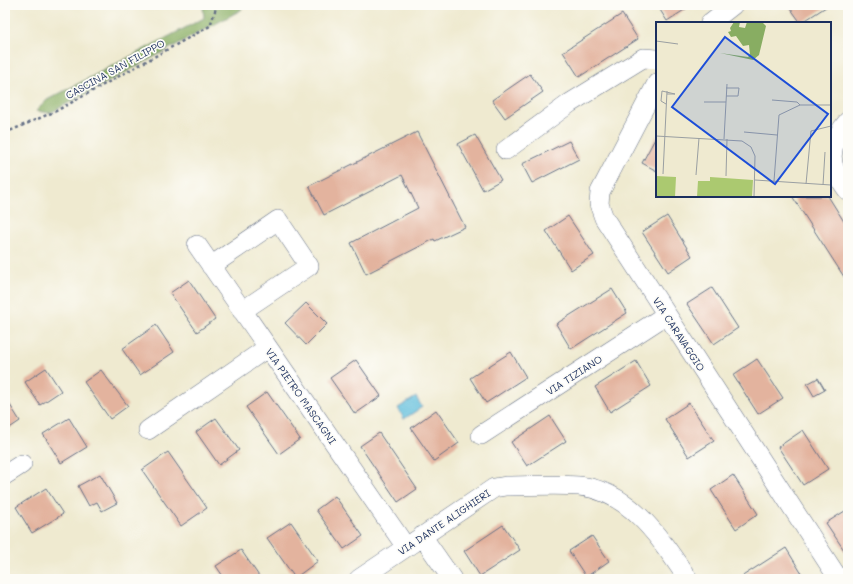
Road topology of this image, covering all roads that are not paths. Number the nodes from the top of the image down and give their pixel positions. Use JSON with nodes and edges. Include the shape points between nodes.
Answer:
{"nodes":[{"id":1,"x":733,"y":5,"type":"edge"},
{"id":2,"x":711,"y":22,"type":"edge"},
{"id":3,"x":656,"y":59,"type":"edge"},
{"id":4,"x":656,"y":85,"type":"edge"},
{"id":5,"x":848,"y":121,"type":"edge"},
{"id":6,"x":506,"y":150,"type":"dead end"},
{"id":7,"x":848,"y":191,"type":"edge"},
{"id":8,"x":197,"y":245,"type":"dead end"},
{"id":9,"x":211,"y":266,"type":"junction"},
{"id":10,"x":242,"y":311,"type":"junction"},
{"id":11,"x":666,"y":315,"type":"junction"},
{"id":12,"x":268,"y":348,"type":"junction"},
{"id":13,"x":148,"y":430,"type":"dead end"},
{"id":14,"x":481,"y":435,"type":"dead end"},
{"id":15,"x":22,"y":464,"type":"dead end"},
{"id":16,"x":5,"y":475,"type":"edge"},
{"id":17,"x":422,"y":536,"type":"junction"},
{"id":18,"x":406,"y":547,"type":"junction"},
{"id":19,"x":838,"y":574,"type":"edge"},
{"id":20,"x":359,"y":579,"type":"edge"},
{"id":21,"x":452,"y":579,"type":"edge"},
{"id":22,"x":688,"y":579,"type":"edge"}],
"edges":[{"from":1,"to":2,"type":"street"},
{"from":3,"to":6,"type":"street","via":[[643,58],[570,103]]},
{"from":4,"to":11,"type":"street","name":"VIA CARAVAGGIO","via":[[600,192],[599,204],[604,218]]},
{"from":5,"to":7,"type":"street","via":[[833,146],[832,160]]},
{"from":8,"to":9,"type":"street","name":"VIA PIETRO MASCAGNI"},
{"from":9,"to":10,"type":"street","name":"VIA PIETRO MASCAGNI"},
{"from":9,"to":10,"type":"street","via":[[278,220],[309,266]]},
{"from":10,"to":12,"type":"street","name":"VIA PIETRO MASCAGNI"},
{"from":11,"to":14,"type":"street","name":"VIA TIZIANO"},
{"from":11,"to":19,"type":"street","name":"VIA CARAVAGGIO"},
{"from":12,"to":13,"type":"street"},
{"from":12,"to":18,"type":"street","name":"VIA PIETRO MASCAGNI"},
{"from":15,"to":16,"type":"street"},
{"from":17,"to":18,"type":"street","name":"VIA DANTE ALIGHIERI"},
{"from":17,"to":21,"type":"street"},
{"from":17,"to":22,"type":"street","name":"VIA DANTE ALIGHIERI","via":[[494,488],[579,486],[618,498],[636,512],[657,535]]},
{"from":18,"to":20,"type":"street","name":"VIA DANTE ALIGHIERI"}]}
